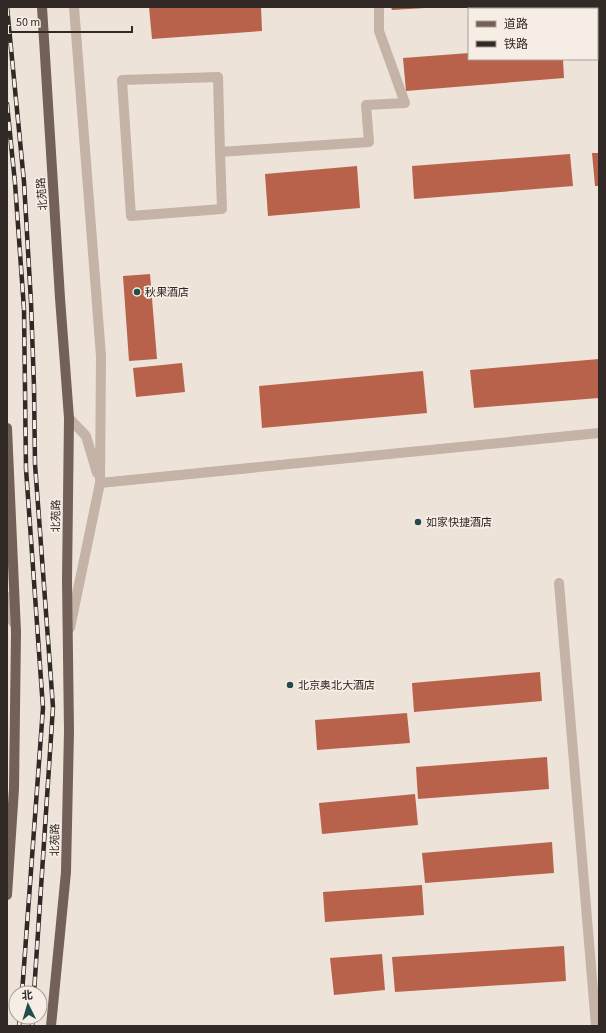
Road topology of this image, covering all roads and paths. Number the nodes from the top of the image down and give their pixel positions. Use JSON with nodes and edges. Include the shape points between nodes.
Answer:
{"nodes":[{"id":1,"x":42,"y":7,"type":"edge"},
{"id":2,"x":74,"y":7,"type":"edge"},
{"id":3,"x":379,"y":7,"type":"edge"},
{"id":4,"x":220,"y":152,"type":"junction"},
{"id":5,"x":69,"y":418,"type":"junction"},
{"id":6,"x":7,"y":428,"type":"edge"},
{"id":7,"x":599,"y":433,"type":"edge"},
{"id":8,"x":100,"y":482,"type":"junction"},
{"id":9,"x":559,"y":583,"type":"dead end"},
{"id":10,"x":7,"y":597,"type":"edge"},
{"id":11,"x":16,"y":632,"type":"junction"},
{"id":12,"x":68,"y":636,"type":"junction"},
{"id":13,"x":7,"y":896,"type":"edge"},
{"id":14,"x":51,"y":1026,"type":"edge"},
{"id":15,"x":596,"y":1026,"type":"edge"}],
"edges":[{"from":1,"to":5,"type":"main road","name":"北苑路"},
{"from":2,"to":8,"type":"street","via":[[101,356]]},
{"from":3,"to":4,"type":"street","via":[[379,32],[405,103],[366,105],[369,142]]},
{"from":4,"to":4,"type":"street","via":[[218,77],[122,80],[131,216],[222,209]]},
{"from":5,"to":8,"type":"street","via":[[86,436]]},
{"from":5,"to":12,"type":"main road","name":"北苑路"},
{"from":6,"to":11,"type":"main road"},
{"from":7,"to":8,"type":"street"},
{"from":8,"to":12,"type":"street"},
{"from":9,"to":15,"type":"street"},
{"from":10,"to":11,"type":"street"},
{"from":11,"to":13,"type":"main road","via":[[14,789]]},
{"from":12,"to":14,"type":"main road","name":"北苑路","via":[[66,872]]}]}
